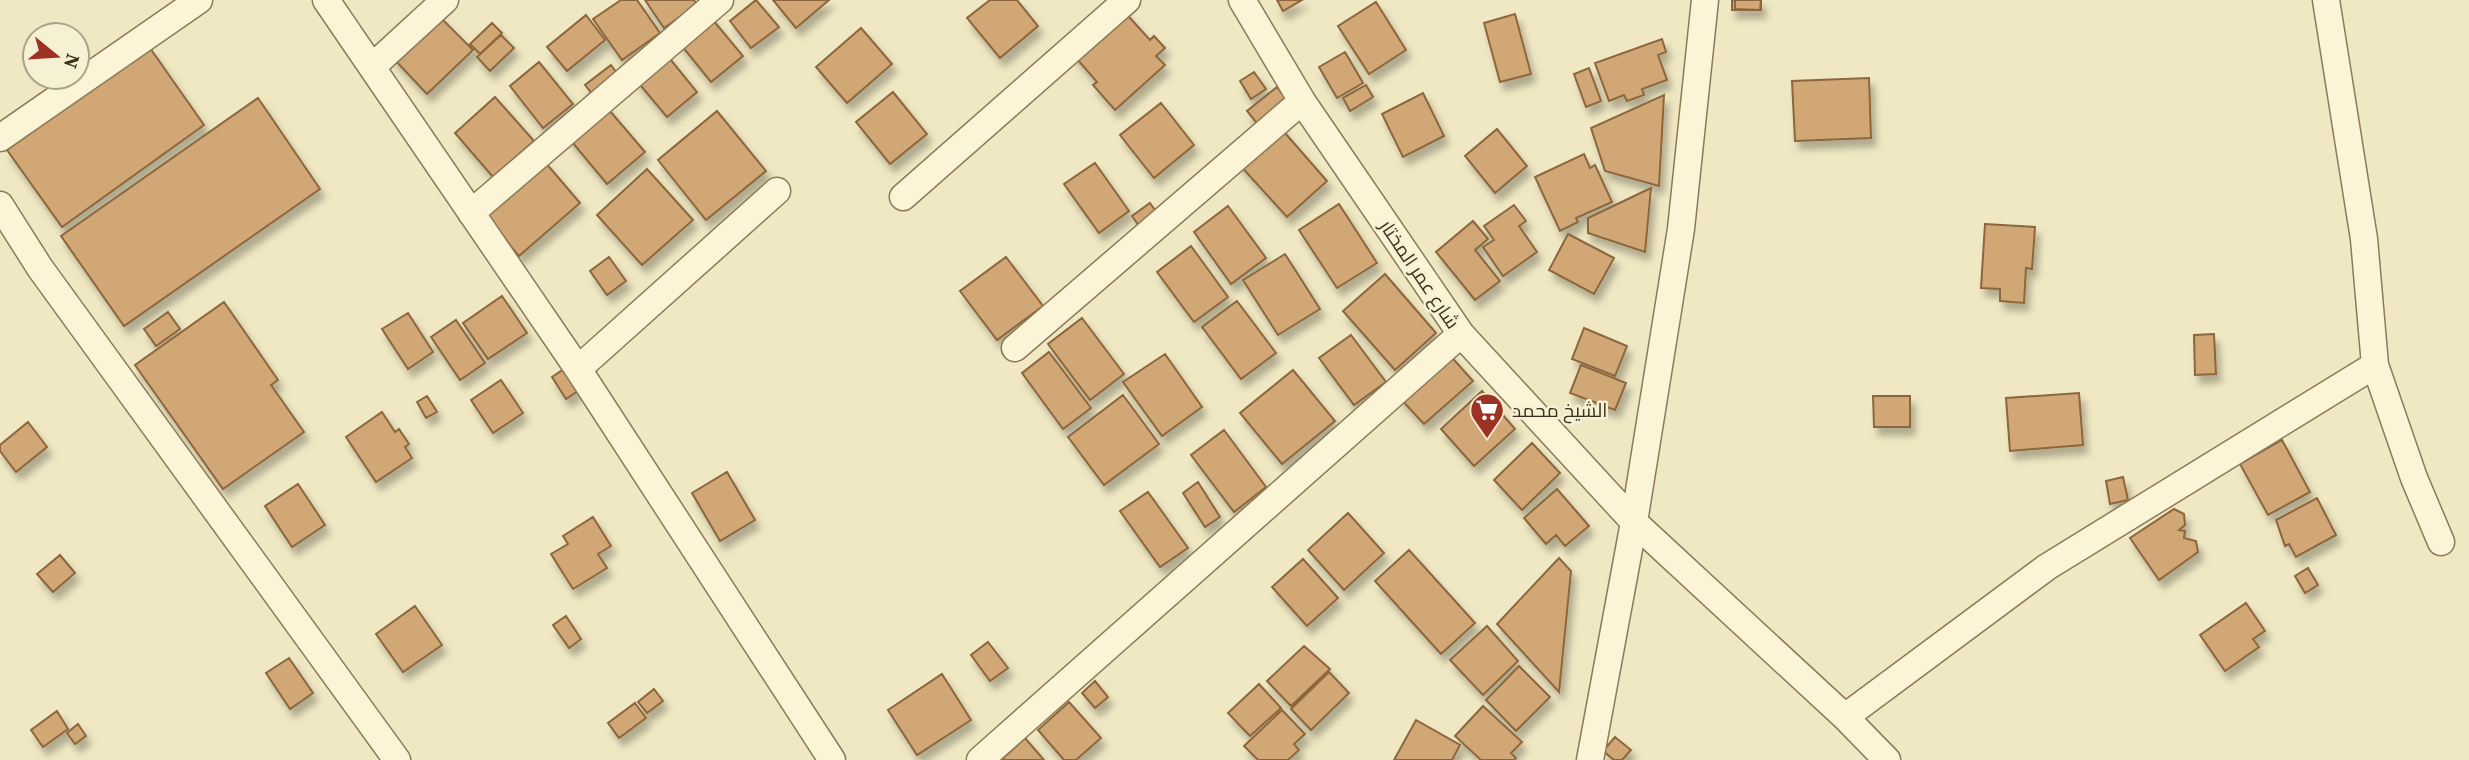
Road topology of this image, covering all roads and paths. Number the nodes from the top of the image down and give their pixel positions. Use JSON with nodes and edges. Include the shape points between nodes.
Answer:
{"nodes":[{"id":1,"x":198,"y":0,"type":"edge"},
{"id":2,"x":326,"y":0,"type":"edge"},
{"id":3,"x":446,"y":0,"type":"edge"},
{"id":4,"x":720,"y":0,"type":"edge"},
{"id":5,"x":1127,"y":0,"type":"edge"},
{"id":6,"x":1242,"y":0,"type":"edge"},
{"id":7,"x":1705,"y":0,"type":"edge"},
{"id":8,"x":2326,"y":0,"type":"edge"},
{"id":9,"x":372,"y":67,"type":"junction"},
{"id":10,"x":1302,"y":101,"type":"junction"},
{"id":11,"x":0,"y":138,"type":"edge"},
{"id":12,"x":777,"y":191,"type":"dead end"},
{"id":13,"x":903,"y":197,"type":"dead end"},
{"id":14,"x":0,"y":205,"type":"edge"},
{"id":15,"x":471,"y":213,"type":"junction"},
{"id":16,"x":1461,"y":334,"type":"junction"},
{"id":17,"x":1015,"y":348,"type":"dead end"},
{"id":18,"x":2375,"y":365,"type":"junction"},
{"id":19,"x":578,"y":369,"type":"junction"},
{"id":20,"x":1634,"y":522,"type":"junction"},
{"id":21,"x":2441,"y":542,"type":"dead end"},
{"id":22,"x":1845,"y":717,"type":"junction"},
{"id":23,"x":397,"y":760,"type":"edge"},
{"id":24,"x":832,"y":760,"type":"edge"},
{"id":25,"x":980,"y":760,"type":"edge"},
{"id":26,"x":1590,"y":760,"type":"edge"},
{"id":27,"x":1886,"y":760,"type":"edge"}],
"edges":[{"from":1,"to":11,"type":"street"},
{"from":2,"to":9,"type":"street"},
{"from":3,"to":9,"type":"street"},
{"from":4,"to":15,"type":"street"},
{"from":5,"to":13,"type":"street"},
{"from":6,"to":10,"type":"street","name":"شارع عمر المختار"},
{"from":7,"to":20,"type":"street","via":[[1681,229]]},
{"from":8,"to":18,"type":"street","via":[[2364,239]]},
{"from":9,"to":15,"type":"street"},
{"from":10,"to":16,"type":"street","name":"شارع عمر المختار"},
{"from":10,"to":17,"type":"street"},
{"from":12,"to":19,"type":"street"},
{"from":14,"to":23,"type":"street","via":[[40,268]]},
{"from":15,"to":19,"type":"street"},
{"from":16,"to":20,"type":"street","name":"شارع عمر المختار"},
{"from":16,"to":25,"type":"street"},
{"from":18,"to":21,"type":"street"},
{"from":18,"to":22,"type":"street","via":[[2047,567]]},
{"from":19,"to":24,"type":"street"},
{"from":20,"to":22,"type":"street","name":"شارع عمر المختار"},
{"from":20,"to":26,"type":"street"},
{"from":22,"to":27,"type":"street","name":"شارع عمر المختار"}]}
